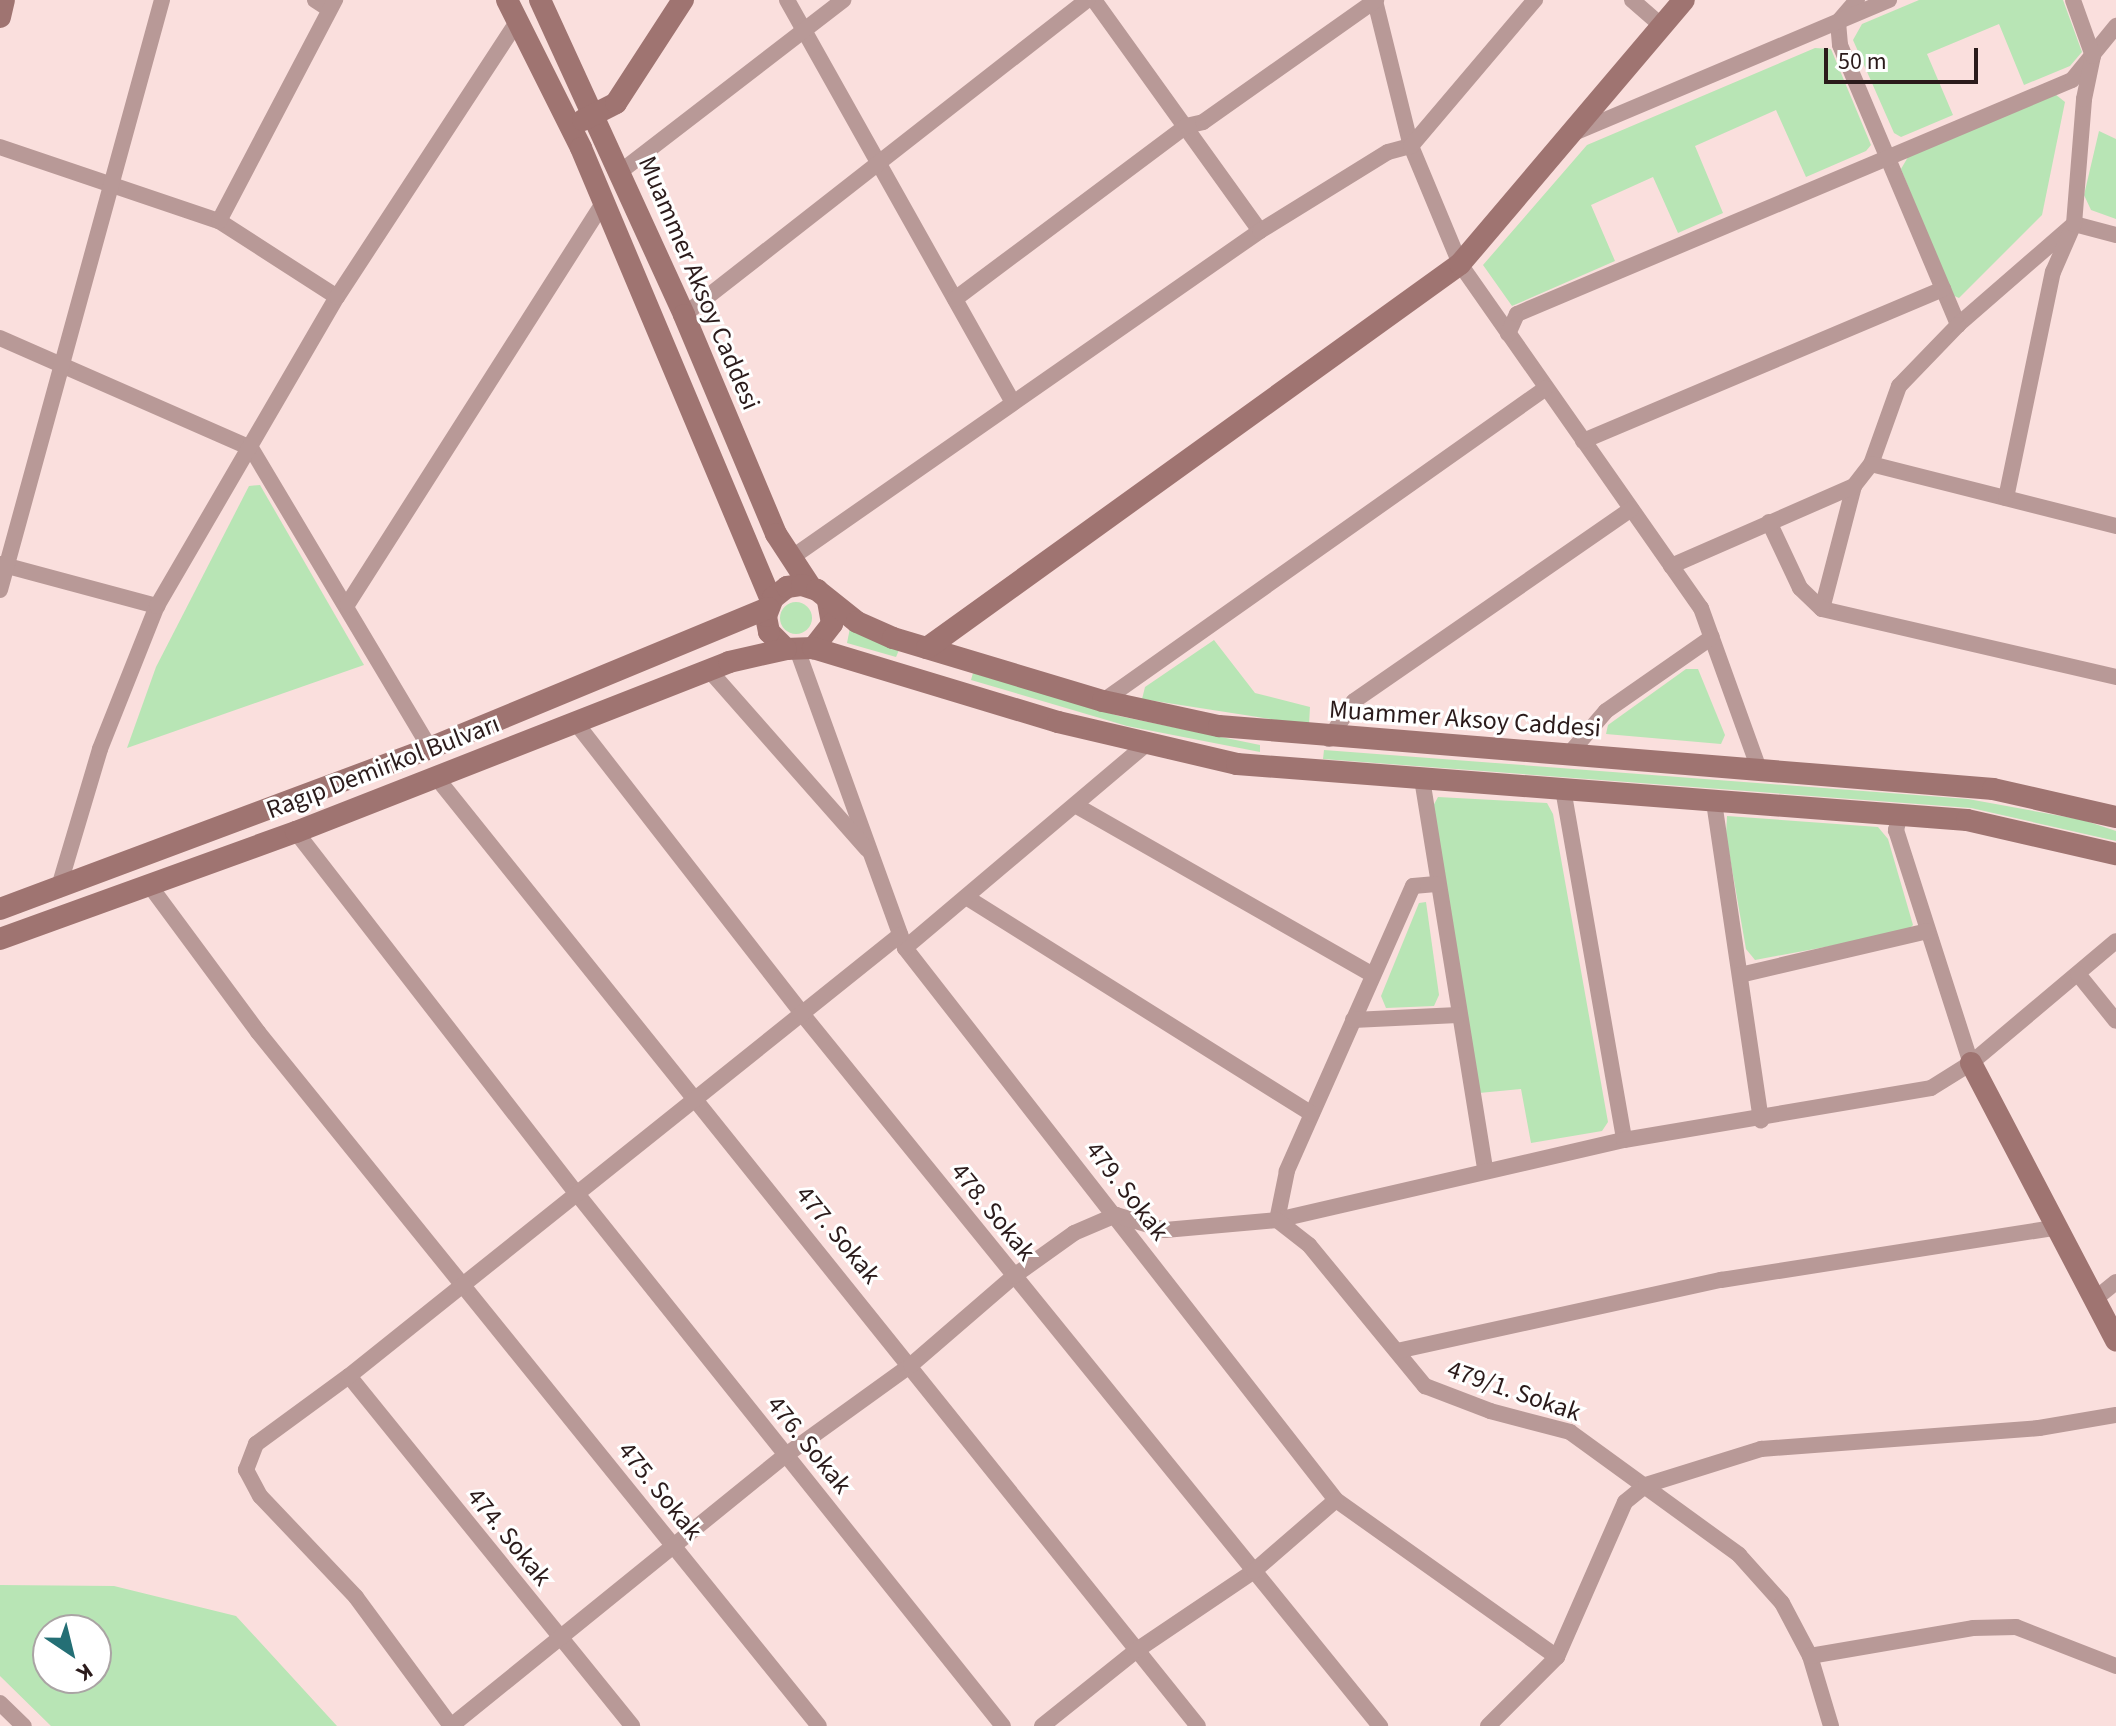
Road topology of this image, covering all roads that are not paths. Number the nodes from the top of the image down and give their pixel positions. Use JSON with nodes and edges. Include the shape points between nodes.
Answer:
{"nodes":[{"id":1,"x":4,"y":0,"type":"edge"},
{"id":2,"x":162,"y":0,"type":"edge"},
{"id":3,"x":540,"y":0,"type":"edge"},
{"id":4,"x":683,"y":0,"type":"edge"},
{"id":5,"x":787,"y":0,"type":"edge"},
{"id":6,"x":843,"y":0,"type":"edge"},
{"id":7,"x":1087,"y":0,"type":"edge"},
{"id":8,"x":1094,"y":0,"type":"edge"},
{"id":9,"x":1376,"y":0,"type":"edge"},
{"id":10,"x":1535,"y":0,"type":"edge"},
{"id":11,"x":1632,"y":0,"type":"edge"},
{"id":12,"x":1684,"y":0,"type":"edge"},
{"id":13,"x":1857,"y":0,"type":"edge"},
{"id":14,"x":1889,"y":0,"type":"edge"},
{"id":15,"x":2073,"y":0,"type":"edge"},
{"id":16,"x":326,"y":3,"type":"edge"},
{"id":17,"x":513,"y":10,"type":"edge"},
{"id":18,"x":0,"y":17,"type":"edge"},
{"id":19,"x":1838,"y":22,"type":"junction"},
{"id":20,"x":1662,"y":26,"type":"junction"},
{"id":21,"x":2116,"y":26,"type":"edge"},
{"id":22,"x":804,"y":30,"type":"junction"},
{"id":23,"x":2093,"y":56,"type":"junction"},
{"id":24,"x":594,"y":114,"type":"junction"},
{"id":25,"x":571,"y":126,"type":"junction"},
{"id":26,"x":1186,"y":126,"type":"junction"},
{"id":27,"x":1566,"y":137,"type":"junction"},
{"id":28,"x":1411,"y":146,"type":"junction"},
{"id":29,"x":0,"y":147,"type":"edge"},
{"id":30,"x":1888,"y":158,"type":"junction"},
{"id":31,"x":878,"y":164,"type":"junction"},
{"id":32,"x":620,"y":172,"type":"junction"},
{"id":33,"x":115,"y":185,"type":"junction"},
{"id":34,"x":604,"y":201,"type":"junction"},
{"id":35,"x":219,"y":221,"type":"junction"},
{"id":36,"x":2074,"y":224,"type":"junction"},
{"id":37,"x":1260,"y":231,"type":"junction"},
{"id":38,"x":2116,"y":235,"type":"edge"},
{"id":39,"x":1460,"y":264,"type":"junction"},
{"id":40,"x":1943,"y":289,"type":"junction"},
{"id":41,"x":337,"y":297,"type":"junction"},
{"id":42,"x":955,"y":299,"type":"junction"},
{"id":43,"x":684,"y":315,"type":"junction"},
{"id":44,"x":1958,"y":325,"type":"junction"},
{"id":45,"x":1508,"y":334,"type":"junction"},
{"id":46,"x":0,"y":338,"type":"edge"},
{"id":47,"x":60,"y":364,"type":"junction"},
{"id":48,"x":1546,"y":388,"type":"junction"},
{"id":49,"x":1013,"y":403,"type":"junction"},
{"id":50,"x":1583,"y":441,"type":"junction"},
{"id":51,"x":251,"y":448,"type":"junction"},
{"id":52,"x":1871,"y":464,"type":"junction"},
{"id":53,"x":1854,"y":486,"type":"junction"},
{"id":54,"x":2006,"y":498,"type":"junction"},
{"id":55,"x":1631,"y":509,"type":"junction"},
{"id":56,"x":1769,"y":522,"type":"junction"},
{"id":57,"x":2116,"y":526,"type":"edge"},
{"id":58,"x":791,"y":558,"type":"junction"},
{"id":59,"x":3,"y":565,"type":"edge"},
{"id":60,"x":1671,"y":566,"type":"junction"},
{"id":61,"x":810,"y":586,"type":"junction"},
{"id":62,"x":0,"y":590,"type":"edge"},
{"id":63,"x":828,"y":601,"type":"junction"},
{"id":64,"x":769,"y":604,"type":"junction"},
{"id":65,"x":347,"y":605,"type":"junction"},
{"id":66,"x":157,"y":606,"type":"junction"},
{"id":67,"x":1822,"y":609,"type":"junction"},
{"id":68,"x":1712,"y":637,"type":"junction"},
{"id":69,"x":927,"y":648,"type":"junction"},
{"id":70,"x":799,"y":650,"type":"junction"},
{"id":71,"x":709,"y":670,"type":"junction"},
{"id":72,"x":2116,"y":677,"type":"edge"},
{"id":73,"x":1103,"y":701,"type":"junction"},
{"id":74,"x":576,"y":723,"type":"junction"},
{"id":75,"x":1329,"y":739,"type":"junction"},
{"id":76,"x":1146,"y":744,"type":"junction"},
{"id":77,"x":430,"y":748,"type":"junction"},
{"id":78,"x":1570,"y":753,"type":"junction"},
{"id":79,"x":1759,"y":769,"type":"junction"},
{"id":80,"x":436,"y":777,"type":"junction"},
{"id":81,"x":1422,"y":779,"type":"junction"},
{"id":82,"x":1563,"y":789,"type":"junction"},
{"id":83,"x":1714,"y":802,"type":"junction"},
{"id":84,"x":1075,"y":805,"type":"junction"},
{"id":85,"x":1900,"y":815,"type":"junction"},
{"id":86,"x":2116,"y":817,"type":"edge"},
{"id":87,"x":296,"y":832,"type":"junction"},
{"id":88,"x":2116,"y":854,"type":"edge"},
{"id":89,"x":873,"y":857,"type":"junction"},
{"id":90,"x":1436,"y":884,"type":"junction"},
{"id":91,"x":150,"y":886,"type":"junction"},
{"id":92,"x":58,"y":890,"type":"junction"},
{"id":93,"x":966,"y":897,"type":"junction"},
{"id":94,"x":0,"y":909,"type":"edge"},
{"id":95,"x":1928,"y":931,"type":"junction"},
{"id":96,"x":0,"y":939,"type":"edge"},
{"id":97,"x":2116,"y":941,"type":"edge"},
{"id":98,"x":903,"y":942,"type":"junction"},
{"id":99,"x":2078,"y":974,"type":"junction"},
{"id":100,"x":1373,"y":975,"type":"junction"},
{"id":101,"x":1740,"y":975,"type":"junction"},
{"id":102,"x":803,"y":1015,"type":"junction"},
{"id":103,"x":1458,"y":1015,"type":"junction"},
{"id":104,"x":1353,"y":1020,"type":"junction"},
{"id":105,"x":2116,"y":1021,"type":"edge"},
{"id":106,"x":1971,"y":1063,"type":"junction"},
{"id":107,"x":699,"y":1099,"type":"junction"},
{"id":108,"x":1312,"y":1114,"type":"junction"},
{"id":109,"x":1761,"y":1121,"type":"junction"},
{"id":110,"x":1624,"y":1140,"type":"junction"},
{"id":111,"x":1485,"y":1170,"type":"junction"},
{"id":112,"x":578,"y":1195,"type":"junction"},
{"id":113,"x":1116,"y":1215,"type":"junction"},
{"id":114,"x":1277,"y":1220,"type":"junction"},
{"id":115,"x":2058,"y":1227,"type":"junction"},
{"id":116,"x":1014,"y":1276,"type":"junction"},
{"id":117,"x":2116,"y":1282,"type":"edge"},
{"id":118,"x":463,"y":1286,"type":"junction"},
{"id":119,"x":2095,"y":1299,"type":"junction"},
{"id":120,"x":2116,"y":1340,"type":"edge"},
{"id":121,"x":1397,"y":1351,"type":"junction"},
{"id":122,"x":911,"y":1365,"type":"junction"},
{"id":123,"x":349,"y":1376,"type":"junction"},
{"id":124,"x":2116,"y":1415,"type":"edge"},
{"id":125,"x":786,"y":1455,"type":"junction"},
{"id":126,"x":1646,"y":1485,"type":"junction"},
{"id":127,"x":1336,"y":1500,"type":"junction"},
{"id":128,"x":673,"y":1545,"type":"junction"},
{"id":129,"x":1254,"y":1571,"type":"junction"},
{"id":130,"x":557,"y":1636,"type":"junction"},
{"id":131,"x":1137,"y":1650,"type":"junction"},
{"id":132,"x":1810,"y":1656,"type":"junction"},
{"id":133,"x":1557,"y":1657,"type":"junction"},
{"id":134,"x":2116,"y":1666,"type":"edge"},
{"id":135,"x":0,"y":1703,"type":"edge"},
{"id":136,"x":24,"y":1726,"type":"edge"},
{"id":137,"x":451,"y":1726,"type":"edge"},
{"id":138,"x":632,"y":1726,"type":"edge"},
{"id":139,"x":819,"y":1726,"type":"edge"},
{"id":140,"x":1003,"y":1726,"type":"edge"},
{"id":141,"x":1042,"y":1726,"type":"edge"},
{"id":142,"x":1198,"y":1726,"type":"edge"},
{"id":143,"x":1380,"y":1726,"type":"edge"},
{"id":144,"x":1488,"y":1726,"type":"edge"},
{"id":145,"x":1831,"y":1726,"type":"edge"}],
"edges":[{"from":1,"to":18,"type":"main road"},
{"from":2,"to":33,"type":"street"},
{"from":3,"to":24,"type":"main road","name":"Muammer Aksoy Caddesi"},
{"from":4,"to":24,"type":"main road","via":[[616,103]]},
{"from":5,"to":22,"type":"street"},
{"from":6,"to":22,"type":"street"},
{"from":7,"to":31,"type":"street"},
{"from":8,"to":26,"type":"street"},
{"from":9,"to":26,"type":"street","via":[[1203,122]]},
{"from":9,"to":28,"type":"street"},
{"from":10,"to":28,"type":"street"},
{"from":11,"to":20,"type":"street"},
{"from":12,"to":20,"type":"main road"},
{"from":13,"to":19,"type":"street"},
{"from":14,"to":19,"type":"street"},
{"from":15,"to":23,"type":"street"},
{"from":16,"to":35,"type":"street"},
{"from":17,"to":25,"type":"main road"},
{"from":17,"to":41,"type":"street"},
{"from":19,"to":27,"type":"street"},
{"from":19,"to":30,"type":"street","via":[[1840,45]]},
{"from":20,"to":27,"type":"main road"},
{"from":21,"to":23,"type":"street"},
{"from":22,"to":31,"type":"street"},
{"from":22,"to":32,"type":"street"},
{"from":23,"to":30,"type":"street","via":[[2072,80]]},
{"from":23,"to":36,"type":"street","via":[[2084,99]]},
{"from":24,"to":25,"type":"main road"},
{"from":24,"to":32,"type":"main road","name":"Muammer Aksoy Caddesi"},
{"from":25,"to":34,"type":"main road"},
{"from":26,"to":37,"type":"street"},
{"from":26,"to":42,"type":"street"},
{"from":27,"to":39,"type":"main road"},
{"from":28,"to":37,"type":"street","via":[[1388,152]]},
{"from":28,"to":39,"type":"street"},
{"from":29,"to":33,"type":"street"},
{"from":30,"to":40,"type":"street"},
{"from":30,"to":45,"type":"street","via":[[1517,314]]},
{"from":31,"to":42,"type":"street"},
{"from":31,"to":43,"type":"street"},
{"from":32,"to":43,"type":"main road","name":"Muammer Aksoy Caddesi"},
{"from":33,"to":35,"type":"street"},
{"from":33,"to":47,"type":"street"},
{"from":34,"to":64,"type":"main road"},
{"from":34,"to":65,"type":"street"},
{"from":35,"to":41,"type":"street"},
{"from":36,"to":38,"type":"street"},
{"from":36,"to":44,"type":"street"},
{"from":36,"to":54,"type":"street","via":[[2053,272]]},
{"from":37,"to":49,"type":"street"},
{"from":39,"to":45,"type":"street"},
{"from":39,"to":69,"type":"main road"},
{"from":40,"to":44,"type":"street"},
{"from":40,"to":50,"type":"street"},
{"from":41,"to":51,"type":"street"},
{"from":42,"to":49,"type":"street"},
{"from":43,"to":58,"type":"main road","name":"Muammer Aksoy Caddesi"},
{"from":44,"to":52,"type":"street","via":[[1899,386]]},
{"from":45,"to":48,"type":"street"},
{"from":46,"to":47,"type":"street"},
{"from":47,"to":51,"type":"street"},
{"from":47,"to":59,"type":"street"},
{"from":48,"to":50,"type":"street"},
{"from":48,"to":73,"type":"street"},
{"from":49,"to":58,"type":"street"},
{"from":50,"to":55,"type":"street"},
{"from":51,"to":65,"type":"street"},
{"from":51,"to":66,"type":"street"},
{"from":52,"to":53,"type":"street"},
{"from":52,"to":54,"type":"street"},
{"from":53,"to":56,"type":"street"},
{"from":53,"to":67,"type":"street"},
{"from":54,"to":57,"type":"street"},
{"from":55,"to":60,"type":"street"},
{"from":55,"to":75,"type":"street","via":[[1354,701]]},
{"from":56,"to":60,"type":"street"},
{"from":56,"to":67,"type":"street","via":[[1800,588]]},
{"from":58,"to":61,"type":"main road","name":"Muammer Aksoy Caddesi"},
{"from":59,"to":62,"type":"street"},
{"from":59,"to":66,"type":"street"},
{"from":60,"to":68,"type":"street","via":[[1701,608]]},
{"from":61,"to":63,"type":"main road","name":"Muammer Aksoy Caddesi"},
{"from":61,"to":64,"type":"main road","via":[[787,587]]},
{"from":63,"to":69,"type":"main road","name":"Muammer Aksoy Caddesi","via":[[873,630]]},
{"from":63,"to":70,"type":"main road","via":[[832,624]]},
{"from":64,"to":70,"type":"main road","via":[[769,632]]},
{"from":64,"to":77,"type":"main road","name":"Ragıp Demirkol Bulvarı"},
{"from":65,"to":77,"type":"street"},
{"from":66,"to":92,"type":"street","via":[[100,749]]},
{"from":67,"to":72,"type":"street"},
{"from":68,"to":78,"type":"street","via":[[1606,711]]},
{"from":68,"to":79,"type":"street"},
{"from":69,"to":73,"type":"main road","name":"Muammer Aksoy Caddesi"},
{"from":70,"to":71,"type":"main road","name":"Ragıp Demirkol Bulvarı"},
{"from":70,"to":76,"type":"main road"},
{"from":70,"to":89,"type":"street","name":"479. Sokak"},
{"from":71,"to":74,"type":"main road","name":"Ragıp Demirkol Bulvarı"},
{"from":71,"to":89,"type":"street"},
{"from":73,"to":75,"type":"main road","name":"Muammer Aksoy Caddesi","via":[[1219,726]]},
{"from":74,"to":80,"type":"main road","name":"Ragıp Demirkol Bulvarı"},
{"from":74,"to":102,"type":"street","name":"478. Sokak"},
{"from":75,"to":78,"type":"main road","name":"Muammer Aksoy Caddesi"},
{"from":76,"to":81,"type":"main road","via":[[1237,764]]},
{"from":76,"to":84,"type":"street"},
{"from":77,"to":92,"type":"main road","name":"Ragıp Demirkol Bulvarı"},
{"from":78,"to":79,"type":"main road","name":"Muammer Aksoy Caddesi"},
{"from":79,"to":86,"type":"main road","name":"Muammer Aksoy Caddesi","via":[[1993,789]]},
{"from":80,"to":87,"type":"main road","name":"Ragıp Demirkol Bulvarı"},
{"from":80,"to":107,"type":"street","name":"477. Sokak"},
{"from":81,"to":82,"type":"main road"},
{"from":81,"to":90,"type":"street"},
{"from":82,"to":83,"type":"main road"},
{"from":82,"to":110,"type":"street"},
{"from":83,"to":85,"type":"main road"},
{"from":83,"to":101,"type":"street"},
{"from":84,"to":93,"type":"street"},
{"from":84,"to":100,"type":"street"},
{"from":85,"to":88,"type":"main road","via":[[2004,825]]},
{"from":85,"to":95,"type":"street","via":[[1896,830]]},
{"from":87,"to":91,"type":"main road","name":"Ragıp Demirkol Bulvarı"},
{"from":87,"to":112,"type":"street","name":"476. Sokak"},
{"from":89,"to":98,"type":"street","name":"479. Sokak"},
{"from":90,"to":100,"type":"street","via":[[1413,886]]},
{"from":90,"to":103,"type":"street"},
{"from":91,"to":96,"type":"main road","name":"Ragıp Demirkol Bulvarı"},
{"from":91,"to":118,"type":"street","name":"475. Sokak","via":[[258,1032]]},
{"from":92,"to":94,"type":"main road","name":"Ragıp Demirkol Bulvarı"},
{"from":93,"to":98,"type":"street"},
{"from":93,"to":108,"type":"street"},
{"from":95,"to":101,"type":"street"},
{"from":95,"to":106,"type":"street"},
{"from":97,"to":99,"type":"street"},
{"from":98,"to":102,"type":"street"},
{"from":98,"to":113,"type":"street","name":"479. Sokak"},
{"from":99,"to":105,"type":"street"},
{"from":99,"to":106,"type":"street"},
{"from":100,"to":104,"type":"street"},
{"from":101,"to":109,"type":"street"},
{"from":102,"to":107,"type":"street"},
{"from":102,"to":116,"type":"street","name":"478. Sokak"},
{"from":103,"to":104,"type":"street"},
{"from":103,"to":111,"type":"street"},
{"from":104,"to":108,"type":"street"},
{"from":106,"to":109,"type":"street","via":[[1931,1088]]},
{"from":106,"to":115,"type":"main road"},
{"from":107,"to":112,"type":"street"},
{"from":107,"to":122,"type":"street","name":"477. Sokak"},
{"from":108,"to":114,"type":"street","via":[[1287,1171]]},
{"from":109,"to":110,"type":"street"},
{"from":110,"to":111,"type":"street"},
{"from":111,"to":114,"type":"street"},
{"from":112,"to":118,"type":"street"},
{"from":112,"to":125,"type":"street","name":"476. Sokak"},
{"from":113,"to":114,"type":"street","via":[[1165,1230]]},
{"from":113,"to":116,"type":"street","via":[[1074,1233]]},
{"from":113,"to":127,"type":"street","name":"479. Sokak"},
{"from":114,"to":121,"type":"street","name":"479/1. Sokak","via":[[1309,1245]]},
{"from":115,"to":119,"type":"main road"},
{"from":115,"to":121,"type":"street","via":[[1721,1280]]},
{"from":116,"to":122,"type":"street"},
{"from":116,"to":129,"type":"street","name":"478. Sokak"},
{"from":117,"to":119,"type":"street"},
{"from":118,"to":123,"type":"street"},
{"from":118,"to":128,"type":"street","name":"475. Sokak"},
{"from":119,"to":120,"type":"main road"},
{"from":121,"to":126,"type":"street","name":"479/1. Sokak","via":[[1425,1386],[1490,1411],[1570,1432]]},
{"from":122,"to":125,"type":"street"},
{"from":122,"to":131,"type":"street","name":"477. Sokak"},
{"from":123,"to":130,"type":"street","name":"474. Sokak"},
{"from":123,"to":137,"type":"street","via":[[256,1444],[246,1470],[260,1496],[356,1597]]},
{"from":124,"to":126,"type":"street","via":[[2039,1428],[1761,1449]]},
{"from":125,"to":128,"type":"street"},
{"from":125,"to":140,"type":"street","name":"476. Sokak"},
{"from":126,"to":132,"type":"street","name":"479/1. Sokak","via":[[1739,1555],[1782,1603]]},
{"from":126,"to":133,"type":"street","via":[[1625,1502]]},
{"from":127,"to":129,"type":"street"},
{"from":127,"to":133,"type":"street","name":"479. Sokak"},
{"from":128,"to":130,"type":"street"},
{"from":128,"to":139,"type":"street","name":"475. Sokak"},
{"from":129,"to":131,"type":"street"},
{"from":129,"to":143,"type":"street","name":"478. Sokak"},
{"from":130,"to":137,"type":"street"},
{"from":130,"to":138,"type":"street","name":"474. Sokak"},
{"from":131,"to":141,"type":"street"},
{"from":131,"to":142,"type":"street","name":"477. Sokak"},
{"from":132,"to":134,"type":"street","via":[[1973,1628],[2016,1627]]},
{"from":132,"to":145,"type":"street","name":"479/1. Sokak"},
{"from":133,"to":144,"type":"street"},
{"from":135,"to":136,"type":"street"}]}
